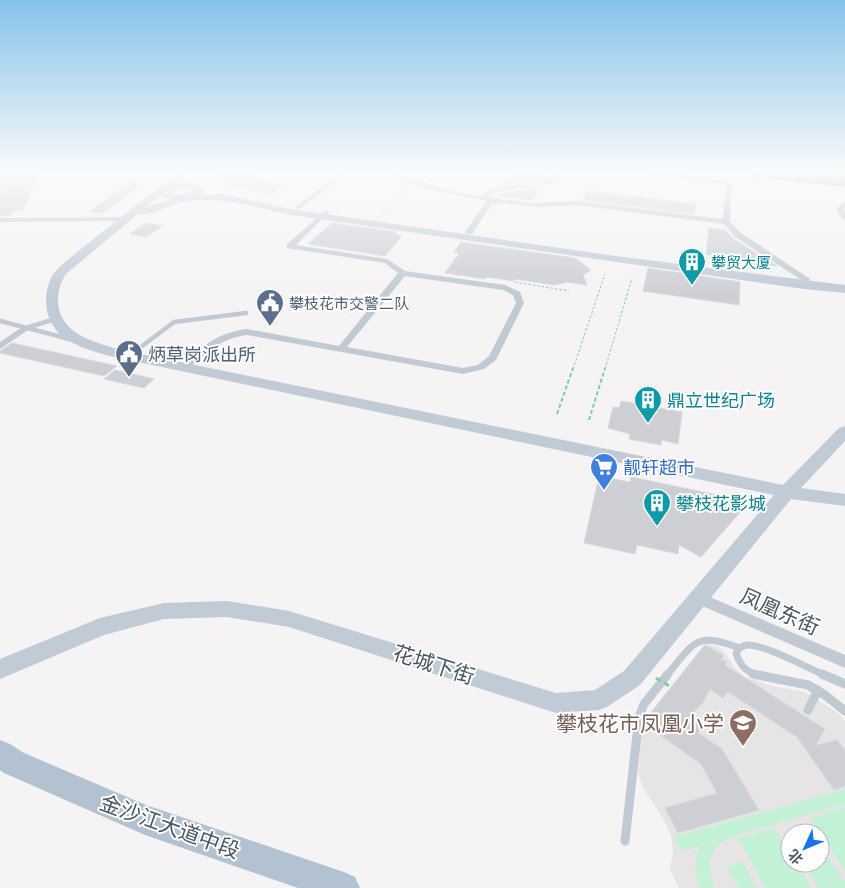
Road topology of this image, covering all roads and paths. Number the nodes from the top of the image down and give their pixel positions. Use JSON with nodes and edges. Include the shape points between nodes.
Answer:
{"nodes":[{"id":1,"x":102,"y":213,"type":"edge"},
{"id":2,"x":137,"y":213,"type":"edge"},
{"id":3,"x":320,"y":213,"type":"edge"},
{"id":4,"x":380,"y":213,"type":"edge"},
{"id":5,"x":481,"y":213,"type":"edge"},
{"id":6,"x":658,"y":213,"type":"edge"},
{"id":7,"x":727,"y":213,"type":"edge"},
{"id":8,"x":323,"y":214,"type":"junction"},
{"id":9,"x":374,"y":219,"type":"junction"},
{"id":10,"x":0,"y":220,"type":"edge"},
{"id":11,"x":726,"y":222,"type":"junction"},
{"id":12,"x":467,"y":235,"type":"junction"},
{"id":13,"x":403,"y":273,"type":"junction"},
{"id":14,"x":605,"y":274,"type":"dead end"},
{"id":15,"x":632,"y":278,"type":"dead end"},
{"id":16,"x":806,"y":279,"type":"junction"},
{"id":17,"x":845,"y":281,"type":"edge"},
{"id":18,"x":845,"y":289,"type":"edge"},
{"id":19,"x":246,"y":313,"type":"dead end"},
{"id":20,"x":55,"y":320,"type":"junction"},
{"id":21,"x":0,"y":321,"type":"edge"},
{"id":22,"x":0,"y":325,"type":"edge"},
{"id":23,"x":22,"y":328,"type":"junction"},
{"id":24,"x":88,"y":344,"type":"junction"},
{"id":25,"x":0,"y":346,"type":"edge"},
{"id":26,"x":341,"y":349,"type":"junction"},
{"id":27,"x":129,"y":356,"type":"junction"},
{"id":28,"x":184,"y":368,"type":"junction"},
{"id":29,"x":557,"y":414,"type":"dead end"},
{"id":30,"x":590,"y":420,"type":"dead end"},
{"id":31,"x":845,"y":431,"type":"edge"},
{"id":32,"x":787,"y":492,"type":"junction"},
{"id":33,"x":845,"y":500,"type":"edge"},
{"id":34,"x":698,"y":598,"type":"junction"},
{"id":35,"x":739,"y":648,"type":"junction"},
{"id":36,"x":845,"y":662,"type":"edge"},
{"id":37,"x":0,"y":669,"type":"edge"},
{"id":38,"x":656,"y":678,"type":"dead end"},
{"id":39,"x":845,"y":684,"type":"edge"},
{"id":40,"x":671,"y":688,"type":"dead end"},
{"id":41,"x":818,"y":690,"type":"junction"},
{"id":42,"x":808,"y":710,"type":"dead end"},
{"id":43,"x":845,"y":711,"type":"edge"},
{"id":44,"x":0,"y":753,"type":"edge"},
{"id":45,"x":625,"y":841,"type":"dead end"},
{"id":46,"x":344,"y":888,"type":"edge"}],
"edges":[{"from":1,"to":10,"type":"street"},
{"from":2,"to":20,"type":"street","via":[[60,274],[52,288]]},
{"from":3,"to":8,"type":"street"},
{"from":4,"to":9,"type":"path"},
{"from":5,"to":12,"type":"street"},
{"from":6,"to":11,"type":"street"},
{"from":7,"to":11,"type":"street"},
{"from":8,"to":9,"type":"street"},
{"from":8,"to":12,"type":"street"},
{"from":8,"to":13,"type":"street","via":[[290,246],[387,261]]},
{"from":9,"to":12,"type":"street"},
{"from":11,"to":16,"type":"street","via":[[738,235]]},
{"from":12,"to":16,"type":"street"},
{"from":12,"to":18,"type":"street","via":[[804,286]]},
{"from":13,"to":26,"type":"street"},
{"from":13,"to":26,"type":"street","via":[[505,288],[517,294],[520,303],[493,358],[481,367],[463,371]]},
{"from":14,"to":29,"type":"path"},
{"from":15,"to":30,"type":"path"},
{"from":16,"to":17,"type":"street"},
{"from":19,"to":27,"type":"lane","via":[[174,322]]},
{"from":20,"to":23,"type":"lane"},
{"from":20,"to":24,"type":"street","via":[[67,333]]},
{"from":21,"to":23,"type":"lane"},
{"from":22,"to":23,"type":"lane"},
{"from":23,"to":24,"type":"lane"},
{"from":23,"to":25,"type":"street"},
{"from":24,"to":27,"type":"street"},
{"from":26,"to":28,"type":"street","via":[[247,332],[230,333],[216,340]]},
{"from":27,"to":28,"type":"street"},
{"from":28,"to":32,"type":"street"},
{"from":31,"to":32,"type":"street","name":"花城下街"},
{"from":32,"to":33,"type":"street"},
{"from":32,"to":34,"type":"street","name":"花城下街"},
{"from":34,"to":36,"type":"street","name":"凤凰东街"},
{"from":34,"to":37,"type":"street","name":"花城下街","via":[[632,678],[599,700],[556,703],[289,618],[227,609],[164,611],[100,627]]},
{"from":35,"to":39,"type":"lane","via":[[759,646]]},
{"from":35,"to":41,"type":"lane","via":[[737,660],[754,674],[765,679],[788,679]]},
{"from":35,"to":45,"type":"lane","via":[[717,639],[704,638],[694,643],[644,704],[639,717]]},
{"from":38,"to":40,"type":"path","bridge":true},
{"from":41,"to":42,"type":"lane"},
{"from":41,"to":43,"type":"lane"},
{"from":44,"to":46,"type":"main road","name":"金沙江大道中段","via":[[14,764],[145,820]]}]}
